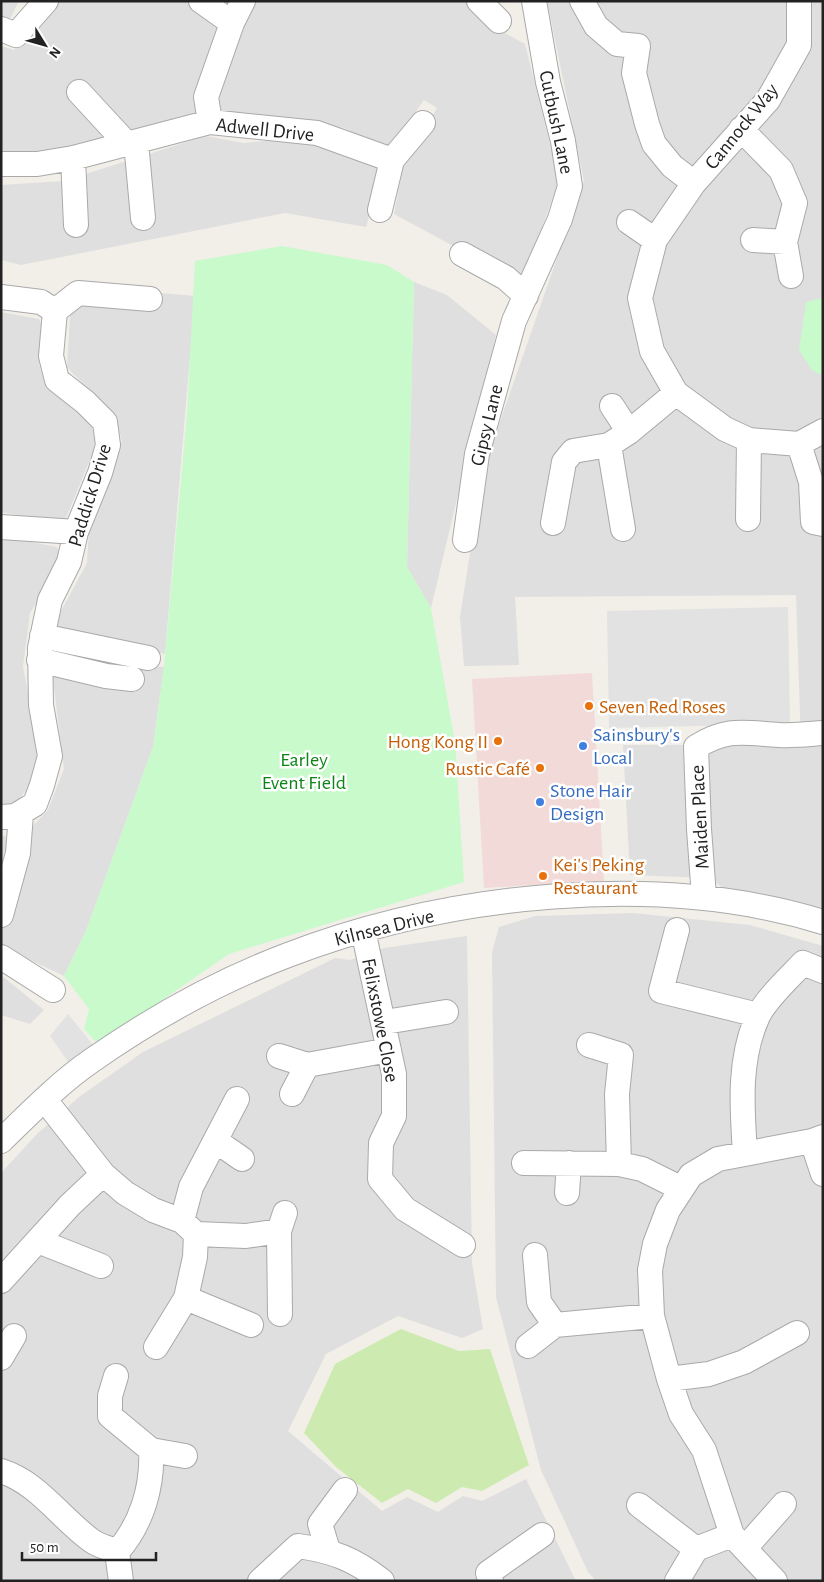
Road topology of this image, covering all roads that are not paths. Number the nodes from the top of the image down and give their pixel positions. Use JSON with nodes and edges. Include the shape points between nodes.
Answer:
{"nodes":[{"id":1,"x":46,"y":1,"type":"edge"},
{"id":2,"x":201,"y":1,"type":"edge"},
{"id":3,"x":243,"y":1,"type":"edge"},
{"id":4,"x":480,"y":1,"type":"edge"},
{"id":5,"x":534,"y":1,"type":"edge"},
{"id":6,"x":582,"y":1,"type":"edge"},
{"id":7,"x":799,"y":1,"type":"edge"},
{"id":8,"x":499,"y":21,"type":"dead end"},
{"id":9,"x":232,"y":23,"type":"junction"},
{"id":10,"x":1,"y":29,"type":"edge"},
{"id":11,"x":79,"y":92,"type":"dead end"},
{"id":12,"x":210,"y":122,"type":"junction"},
{"id":13,"x":423,"y":123,"type":"dead end"},
{"id":14,"x":741,"y":129,"type":"junction"},
{"id":15,"x":131,"y":143,"type":"junction"},
{"id":16,"x":73,"y":158,"type":"junction"},
{"id":17,"x":392,"y":160,"type":"junction"},
{"id":18,"x":1,"y":164,"type":"edge"},
{"id":19,"x":694,"y":183,"type":"junction"},
{"id":20,"x":380,"y":210,"type":"dead end"},
{"id":21,"x":143,"y":218,"type":"dead end"},
{"id":22,"x":629,"y":222,"type":"dead end"},
{"id":23,"x":76,"y":225,"type":"dead end"},
{"id":24,"x":655,"y":240,"type":"junction"},
{"id":25,"x":753,"y":240,"type":"dead end"},
{"id":26,"x":785,"y":242,"type":"junction"},
{"id":27,"x":462,"y":254,"type":"dead end"},
{"id":28,"x":791,"y":276,"type":"dead end"},
{"id":29,"x":143,"y":294,"type":"dead end"},
{"id":30,"x":1,"y":297,"type":"edge"},
{"id":31,"x":522,"y":304,"type":"junction"},
{"id":32,"x":55,"y":311,"type":"junction"},
{"id":33,"x":676,"y":393,"type":"junction"},
{"id":34,"x":612,"y":406,"type":"dead end"},
{"id":35,"x":629,"y":432,"type":"junction"},
{"id":36,"x":823,"y":432,"type":"edge"},
{"id":37,"x":749,"y":440,"type":"junction"},
{"id":38,"x":799,"y":444,"type":"junction"},
{"id":39,"x":609,"y":445,"type":"junction"},
{"id":40,"x":748,"y":519,"type":"dead end"},
{"id":41,"x":553,"y":523,"type":"dead end"},
{"id":42,"x":823,"y":524,"type":"edge"},
{"id":43,"x":1,"y":528,"type":"edge"},
{"id":44,"x":623,"y":530,"type":"dead end"},
{"id":45,"x":76,"y":532,"type":"junction"},
{"id":46,"x":465,"y":540,"type":"dead end"},
{"id":47,"x":42,"y":636,"type":"junction"},
{"id":48,"x":148,"y":658,"type":"dead end"},
{"id":49,"x":39,"y":660,"type":"junction"},
{"id":50,"x":132,"y":679,"type":"dead end"},
{"id":51,"x":823,"y":733,"type":"edge"},
{"id":52,"x":11,"y":816,"type":"edge"},
{"id":53,"x":704,"y":897,"type":"junction"},
{"id":54,"x":1,"y":915,"type":"edge"},
{"id":55,"x":823,"y":922,"type":"edge"},
{"id":56,"x":363,"y":930,"type":"junction"},
{"id":57,"x":677,"y":930,"type":"dead end"},
{"id":58,"x":1,"y":957,"type":"edge"},
{"id":59,"x":823,"y":971,"type":"edge"},
{"id":60,"x":53,"y":990,"type":"dead end"},
{"id":61,"x":446,"y":1012,"type":"dead end"},
{"id":62,"x":758,"y":1015,"type":"junction"},
{"id":63,"x":384,"y":1022,"type":"junction"},
{"id":64,"x":589,"y":1045,"type":"dead end"},
{"id":65,"x":389,"y":1050,"type":"junction"},
{"id":66,"x":278,"y":1056,"type":"dead end"},
{"id":67,"x":307,"y":1065,"type":"junction"},
{"id":68,"x":292,"y":1094,"type":"dead end"},
{"id":69,"x":237,"y":1099,"type":"dead end"},
{"id":70,"x":45,"y":1100,"type":"junction"},
{"id":71,"x":817,"y":1139,"type":"edge"},
{"id":72,"x":1,"y":1141,"type":"edge"},
{"id":73,"x":216,"y":1142,"type":"junction"},
{"id":74,"x":745,"y":1153,"type":"junction"},
{"id":75,"x":242,"y":1159,"type":"dead end"},
{"id":76,"x":524,"y":1163,"type":"dead end"},
{"id":77,"x":569,"y":1163,"type":"junction"},
{"id":78,"x":619,"y":1164,"type":"junction"},
{"id":79,"x":103,"y":1174,"type":"junction"},
{"id":80,"x":823,"y":1174,"type":"edge"},
{"id":81,"x":680,"y":1188,"type":"junction"},
{"id":82,"x":567,"y":1193,"type":"dead end"},
{"id":83,"x":189,"y":1228,"type":"junction"},
{"id":84,"x":38,"y":1241,"type":"junction"},
{"id":85,"x":463,"y":1245,"type":"dead end"},
{"id":86,"x":535,"y":1255,"type":"dead end"},
{"id":87,"x":101,"y":1266,"type":"dead end"},
{"id":88,"x":1,"y":1281,"type":"edge"},
{"id":89,"x":186,"y":1298,"type":"junction"},
{"id":90,"x":280,"y":1314,"type":"dead end"},
{"id":91,"x":652,"y":1316,"type":"junction"},
{"id":92,"x":555,"y":1324,"type":"junction"},
{"id":93,"x":251,"y":1325,"type":"dead end"},
{"id":94,"x":797,"y":1334,"type":"dead end"},
{"id":95,"x":14,"y":1336,"type":"dead end"},
{"id":96,"x":528,"y":1346,"type":"dead end"},
{"id":97,"x":156,"y":1347,"type":"dead end"},
{"id":98,"x":1,"y":1358,"type":"edge"},
{"id":99,"x":116,"y":1376,"type":"dead end"},
{"id":100,"x":669,"y":1379,"type":"junction"},
{"id":101,"x":151,"y":1450,"type":"junction"},
{"id":102,"x":185,"y":1456,"type":"dead end"},
{"id":103,"x":1,"y":1471,"type":"edge"},
{"id":104,"x":345,"y":1490,"type":"dead end"},
{"id":105,"x":784,"y":1504,"type":"dead end"},
{"id":106,"x":639,"y":1505,"type":"dead end"},
{"id":107,"x":542,"y":1535,"type":"dead end"},
{"id":108,"x":738,"y":1542,"type":"junction"},
{"id":109,"x":696,"y":1549,"type":"junction"},
{"id":110,"x":328,"y":1550,"type":"junction"},
{"id":111,"x":117,"y":1552,"type":"junction"},
{"id":112,"x":121,"y":1581,"type":"edge"},
{"id":113,"x":260,"y":1581,"type":"edge"},
{"id":114,"x":382,"y":1581,"type":"edge"},
{"id":115,"x":492,"y":1581,"type":"edge"},
{"id":116,"x":677,"y":1581,"type":"edge"},
{"id":117,"x":775,"y":1581,"type":"edge"}],
"edges":[{"from":1,"to":10,"type":"street","via":[[16,35]]},
{"from":2,"to":9,"type":"street"},
{"from":3,"to":9,"type":"street"},
{"from":4,"to":8,"type":"street"},
{"from":5,"to":31,"type":"street","name":"Cutbush Lane","via":[[570,186],[560,219]]},
{"from":6,"to":19,"type":"street","via":[[596,26],[618,44],[644,42],[634,72],[644,116],[654,144],[672,166]]},
{"from":7,"to":14,"type":"street","name":"Cannock Way","via":[[799,45],[768,100]]},
{"from":9,"to":12,"type":"street","via":[[206,97]]},
{"from":11,"to":15,"type":"street"},
{"from":12,"to":15,"type":"street","name":"Adwell Drive"},
{"from":12,"to":17,"type":"street","name":"Adwell Drive","via":[[317,133]]},
{"from":13,"to":17,"type":"street"},
{"from":14,"to":19,"type":"street","name":"Cannock Way"},
{"from":14,"to":26,"type":"street","via":[[782,170],[795,203]]},
{"from":15,"to":16,"type":"street","name":"Adwell Drive"},
{"from":15,"to":21,"type":"street"},
{"from":16,"to":18,"type":"street","name":"Adwell Drive","via":[[37,164]]},
{"from":16,"to":23,"type":"street"},
{"from":17,"to":20,"type":"street"},
{"from":19,"to":24,"type":"street","name":"Cannock Way"},
{"from":22,"to":24,"type":"street"},
{"from":24,"to":33,"type":"street","name":"Cannock Way","via":[[640,298],[652,351]]},
{"from":25,"to":26,"type":"street"},
{"from":26,"to":28,"type":"street"},
{"from":27,"to":31,"type":"street","via":[[506,278]]},
{"from":29,"to":32,"type":"street","via":[[78,293]]},
{"from":30,"to":32,"type":"street","via":[[41,302]]},
{"from":31,"to":46,"type":"street","name":"Gipsy Lane","via":[[477,454]]},
{"from":32,"to":45,"type":"street","name":"Paddick Drive","via":[[51,356],[57,380],[105,422],[108,445]]},
{"from":33,"to":35,"type":"street"},
{"from":33,"to":37,"type":"street","name":"Cannock Way","via":[[725,429]]},
{"from":34,"to":35,"type":"street"},
{"from":35,"to":39,"type":"street"},
{"from":36,"to":38,"type":"street"},
{"from":37,"to":38,"type":"street","name":"Cannock Way"},
{"from":37,"to":40,"type":"street"},
{"from":38,"to":42,"type":"street","via":[[811,482],[813,522]]},
{"from":39,"to":41,"type":"street","via":[[573,451],[564,462]]},
{"from":39,"to":44,"type":"street"},
{"from":43,"to":45,"type":"street"},
{"from":45,"to":47,"type":"street","name":"Paddick Drive","via":[[69,562],[50,600]]},
{"from":47,"to":48,"type":"street"},
{"from":47,"to":49,"type":"street","name":"Paddick Drive"},
{"from":49,"to":50,"type":"street"},
{"from":49,"to":52,"type":"street","name":"Paddick Drive","via":[[41,705],[50,756],[35,804]]},
{"from":51,"to":53,"type":"street","name":"Maiden Place","via":[[718,734],[696,747]]},
{"from":52,"to":54,"type":"street","name":"Paddick Drive","via":[[18,853]]},
{"from":53,"to":55,"type":"street","name":"Kilnsea Drive","via":[[754,904]]},
{"from":53,"to":56,"type":"street","name":"Kilnsea Drive","via":[[610,895],[529,899]]},
{"from":56,"to":63,"type":"street","name":"Felixstowe Close"},
{"from":56,"to":70,"type":"street","name":"Kilnsea Drive","via":[[287,955],[192,1001],[90,1062]]},
{"from":57,"to":62,"type":"street","via":[[661,991]]},
{"from":58,"to":60,"type":"street"},
{"from":59,"to":62,"type":"street","via":[[803,963]]},
{"from":61,"to":63,"type":"street"},
{"from":62,"to":74,"type":"street","via":[[744,1064],[741,1104]]},
{"from":63,"to":65,"type":"street","name":"Felixstowe Close"},
{"from":64,"to":78,"type":"street","via":[[625,1046],[617,1094]]},
{"from":65,"to":67,"type":"street"},
{"from":65,"to":85,"type":"street","name":"Felixstowe Close","via":[[394,1074],[394,1116],[381,1143],[380,1179],[405,1209]]},
{"from":66,"to":67,"type":"street"},
{"from":67,"to":68,"type":"street"},
{"from":69,"to":73,"type":"street"},
{"from":70,"to":72,"type":"street","name":"Kilnsea Drive"},
{"from":70,"to":79,"type":"street"},
{"from":71,"to":74,"type":"street"},
{"from":71,"to":80,"type":"street"},
{"from":73,"to":75,"type":"street"},
{"from":73,"to":83,"type":"street","via":[[191,1187]]},
{"from":74,"to":81,"type":"street","via":[[718,1159],[691,1174]]},
{"from":76,"to":77,"type":"street"},
{"from":77,"to":78,"type":"street"},
{"from":77,"to":82,"type":"street"},
{"from":78,"to":81,"type":"street","via":[[642,1170]]},
{"from":79,"to":83,"type":"street","via":[[125,1193]]},
{"from":79,"to":84,"type":"street"},
{"from":81,"to":91,"type":"street","via":[[655,1244],[650,1270]]},
{"from":83,"to":89,"type":"street","via":[[195,1257]]},
{"from":83,"to":90,"type":"street","via":[[246,1236],[282,1222]]},
{"from":84,"to":87,"type":"street"},
{"from":84,"to":88,"type":"street"},
{"from":86,"to":92,"type":"street","via":[[540,1302]]},
{"from":89,"to":93,"type":"street"},
{"from":89,"to":97,"type":"street"},
{"from":91,"to":92,"type":"street"},
{"from":91,"to":100,"type":"street"},
{"from":92,"to":96,"type":"street"},
{"from":94,"to":100,"type":"street","via":[[735,1365],[709,1374]]},
{"from":95,"to":98,"type":"street"},
{"from":99,"to":101,"type":"street","via":[[110,1396],[110,1416]]},
{"from":100,"to":108,"type":"street","via":[[681,1414],[704,1450]]},
{"from":101,"to":102,"type":"street"},
{"from":101,"to":111,"type":"street","via":[[152,1473],[147,1496],[125,1543]]},
{"from":103,"to":111,"type":"street","via":[[34,1488],[93,1542]]},
{"from":104,"to":110,"type":"street","via":[[320,1524]]},
{"from":105,"to":108,"type":"street"},
{"from":106,"to":109,"type":"street"},
{"from":107,"to":115,"type":"street","via":[[488,1573]]},
{"from":108,"to":109,"type":"street"},
{"from":108,"to":117,"type":"street"},
{"from":109,"to":116,"type":"street"},
{"from":110,"to":113,"type":"street","via":[[298,1546]]},
{"from":110,"to":114,"type":"street","via":[[365,1568]]},
{"from":111,"to":112,"type":"street"}]}
